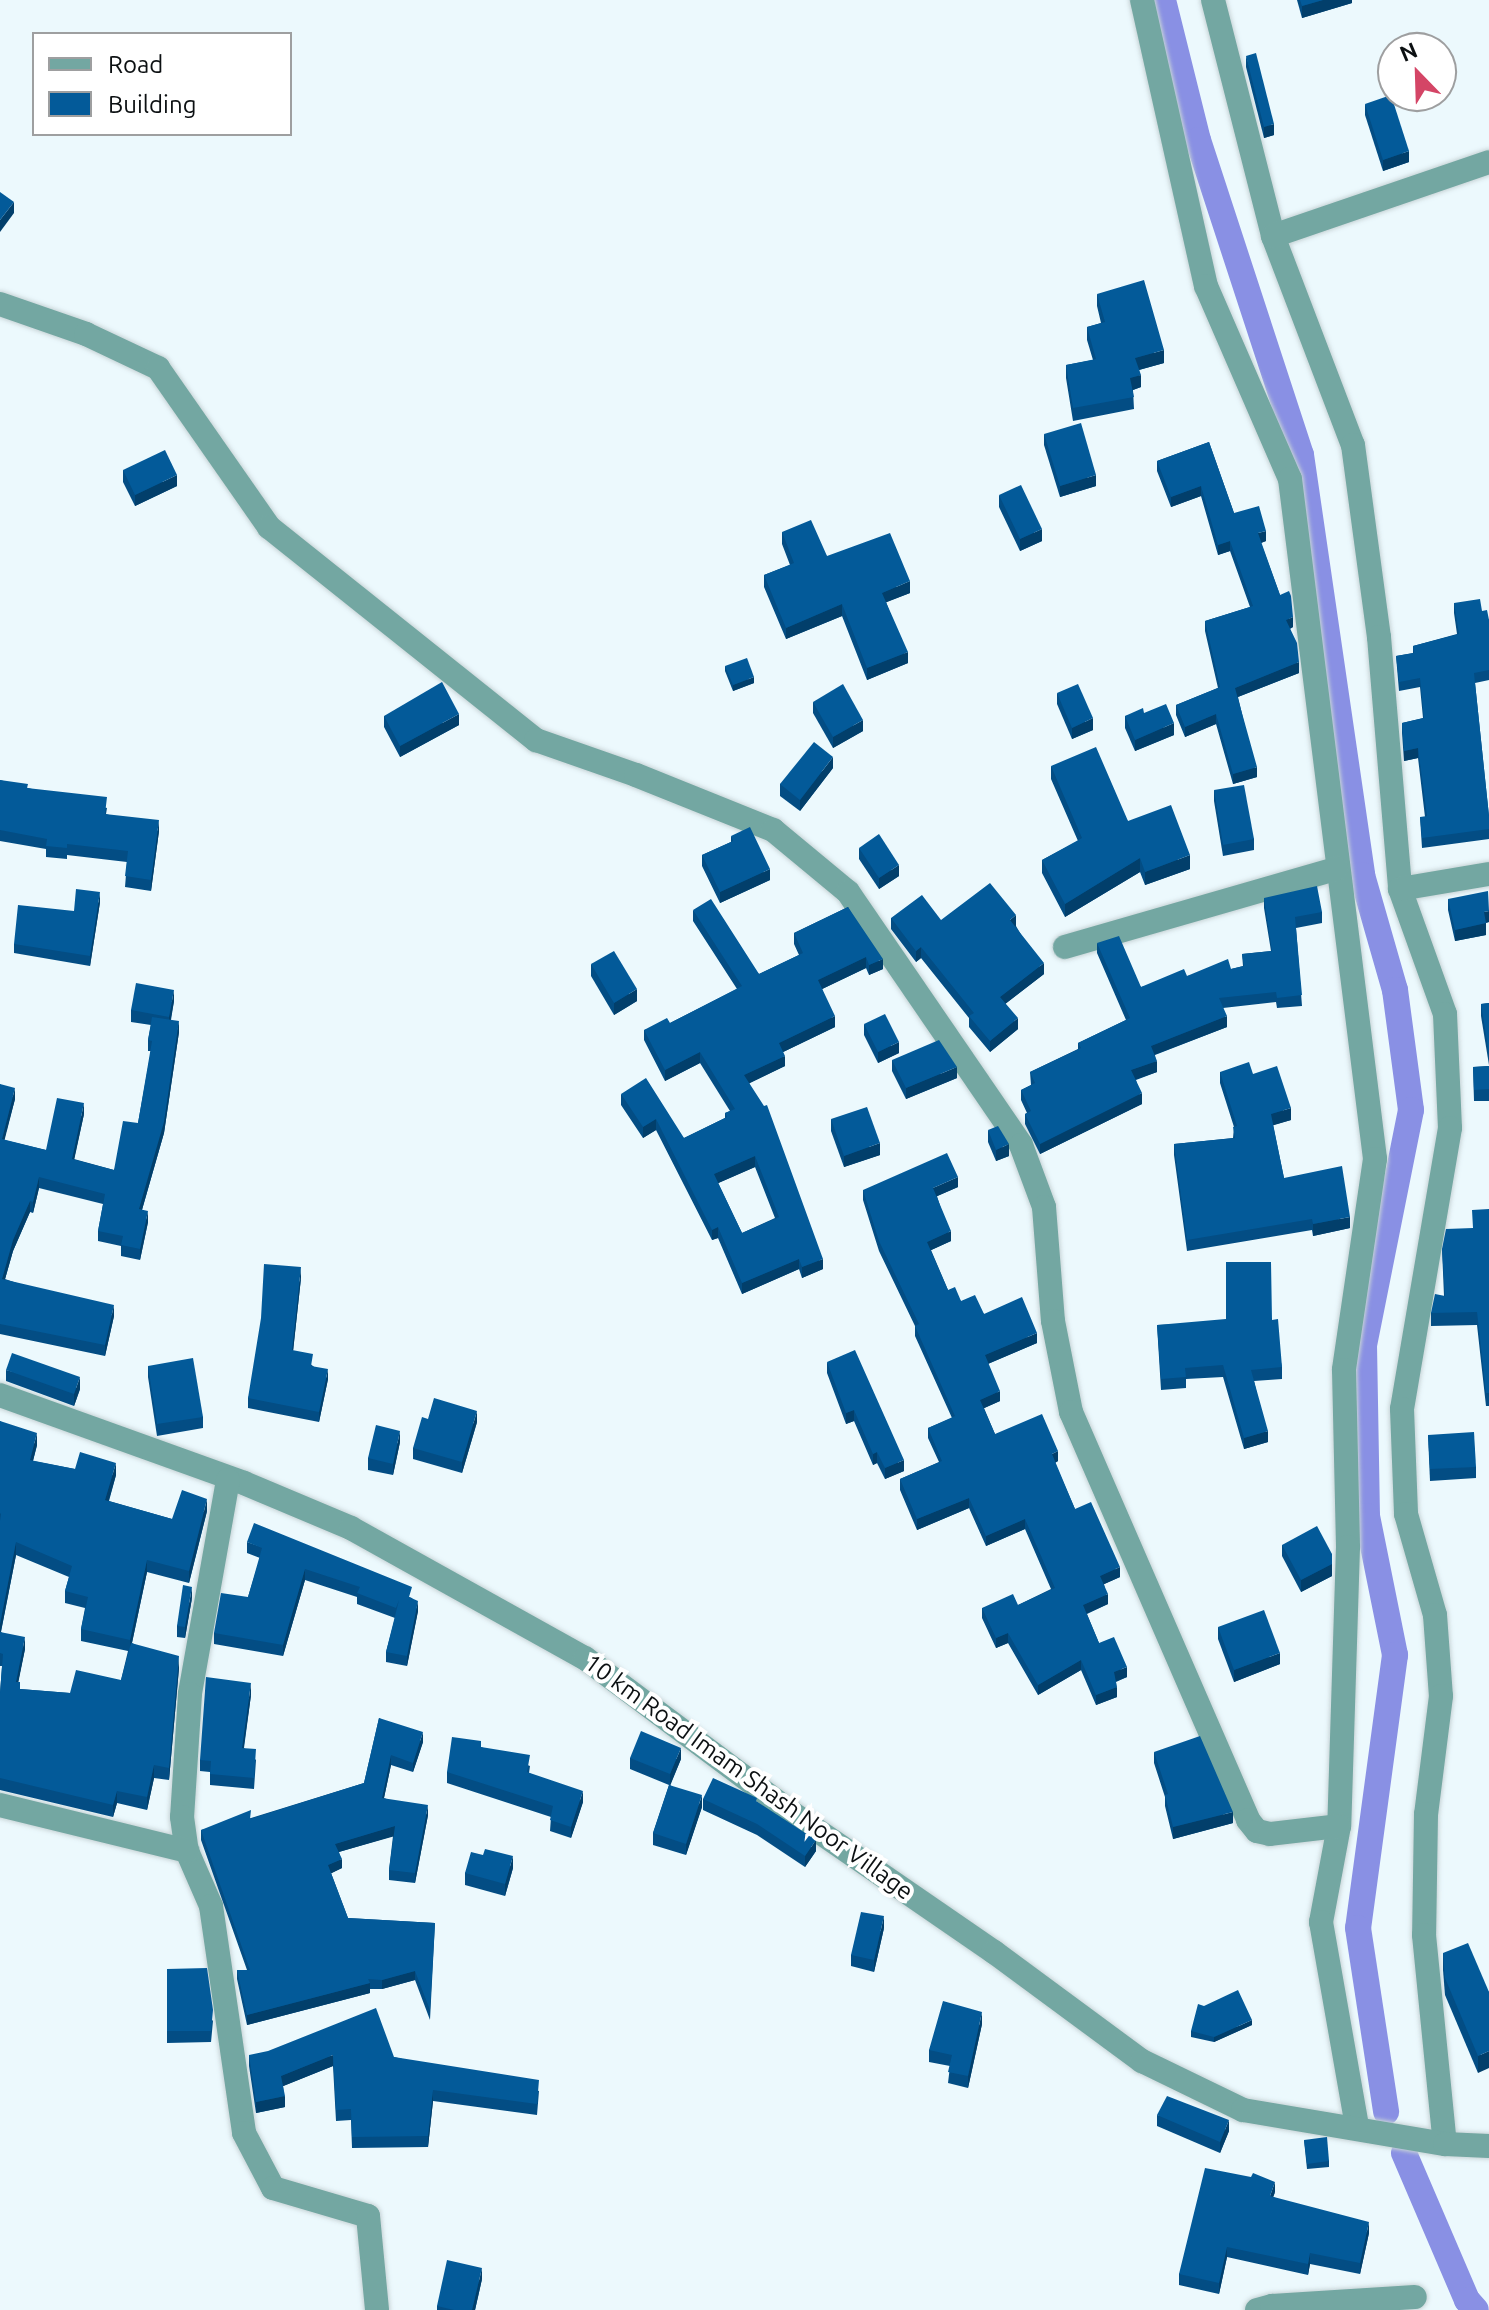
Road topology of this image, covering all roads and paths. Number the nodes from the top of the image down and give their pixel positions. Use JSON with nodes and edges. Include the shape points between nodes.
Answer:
{"nodes":[{"id":1,"x":1142,"y":0,"type":"edge"},
{"id":2,"x":1213,"y":0,"type":"edge"},
{"id":3,"x":1489,"y":162,"type":"edge"},
{"id":4,"x":1273,"y":236,"type":"junction"},
{"id":5,"x":0,"y":304,"type":"edge"},
{"id":6,"x":1336,"y":869,"type":"junction"},
{"id":7,"x":1489,"y":874,"type":"edge"},
{"id":8,"x":1400,"y":889,"type":"junction"},
{"id":9,"x":1065,"y":947,"type":"dead end"},
{"id":10,"x":0,"y":1395,"type":"edge"},
{"id":11,"x":228,"y":1480,"type":"junction"},
{"id":12,"x":0,"y":1805,"type":"edge"},
{"id":13,"x":1339,"y":1826,"type":"junction"},
{"id":14,"x":187,"y":1851,"type":"junction"},
{"id":15,"x":1357,"y":2127,"type":"junction"},
{"id":16,"x":1445,"y":2144,"type":"junction"},
{"id":17,"x":1489,"y":2146,"type":"edge"},
{"id":18,"x":1415,"y":2297,"type":"dead end"},
{"id":19,"x":377,"y":2310,"type":"edge"},
{"id":20,"x":1257,"y":2310,"type":"edge"}],
"edges":[{"from":1,"to":6,"type":"street","via":[[1206,286],[1290,479]]},
{"from":2,"to":4,"type":"street"},
{"from":3,"to":4,"type":"street"},
{"from":4,"to":8,"type":"street","via":[[1353,445],[1379,637]]},
{"from":5,"to":13,"type":"street","via":[[86,334],[158,368],[269,527],[536,740],[773,830],[848,892],[1021,1145],[1044,1207],[1053,1321],[1071,1412],[1248,1820],[1257,1831],[1270,1834]]},
{"from":6,"to":9,"type":"street"},
{"from":6,"to":13,"type":"street","via":[[1375,1159],[1344,1370],[1348,1547]]},
{"from":7,"to":8,"type":"street"},
{"from":8,"to":16,"type":"street","via":[[1445,1014],[1450,1128],[1402,1409],[1406,1514],[1435,1615],[1441,1696],[1426,1814],[1424,1935]]},
{"from":10,"to":11,"type":"street","name":"10 km Road Imam Shash Noor Village"},
{"from":11,"to":14,"type":"street","via":[[190,1694],[182,1817]]},
{"from":11,"to":15,"type":"street","name":"10 km Road Imam Shash Noor Village","via":[[351,1528],[585,1658],[799,1818],[1142,2061],[1243,2110]]},
{"from":12,"to":14,"type":"street"},
{"from":13,"to":15,"type":"street","via":[[1321,1922]]},
{"from":14,"to":19,"type":"street","via":[[211,1906],[244,2133],[273,2188],[368,2216]]},
{"from":15,"to":16,"type":"street","name":"10 km Road Imam Shash Noor Village"},
{"from":16,"to":17,"type":"street","name":"10 km Road Imam Shash Noor Village"},
{"from":18,"to":20,"type":"street"}]}
